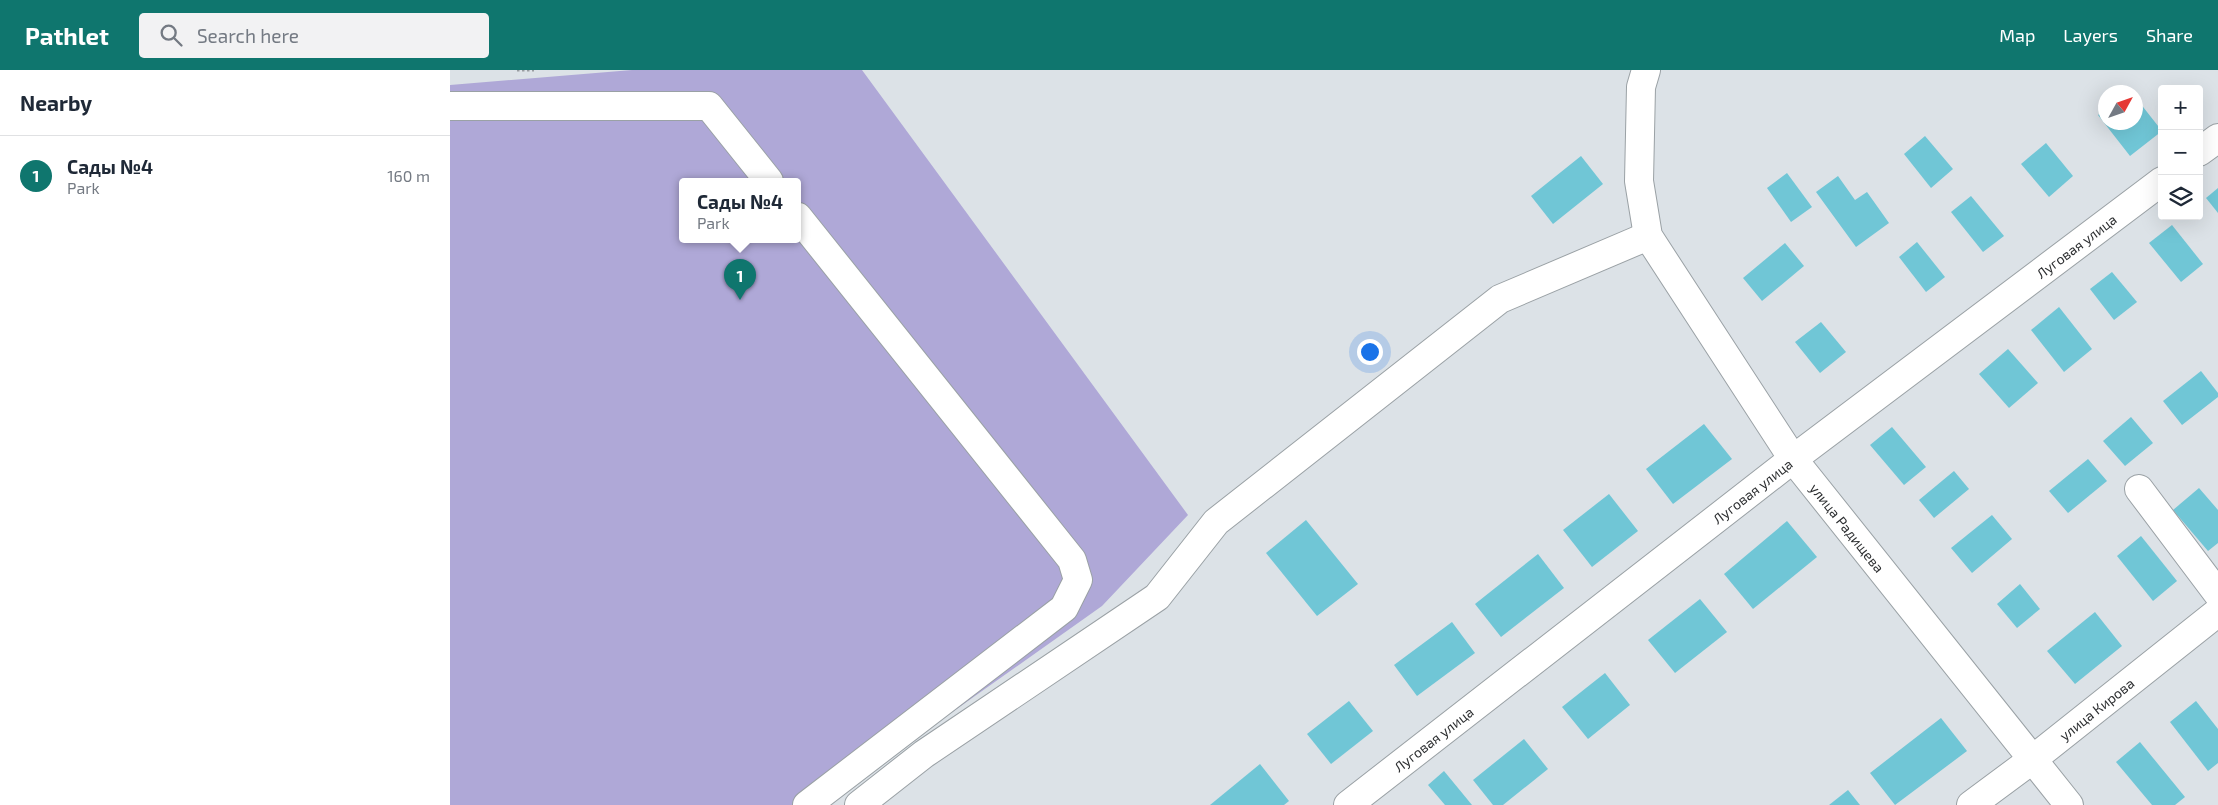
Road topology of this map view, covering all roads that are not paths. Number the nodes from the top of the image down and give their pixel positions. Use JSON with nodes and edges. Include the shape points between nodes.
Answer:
{"nodes":[{"id":1,"x":1641,"y":76,"type":"edge"},
{"id":2,"x":450,"y":106,"type":"edge"},
{"id":3,"x":2218,"y":138,"type":"edge"},
{"id":4,"x":2203,"y":149,"type":"edge"},
{"id":5,"x":767,"y":178,"type":"edge"},
{"id":6,"x":2158,"y":184,"type":"edge"},
{"id":7,"x":801,"y":221,"type":"edge"},
{"id":8,"x":1648,"y":236,"type":"junction"},
{"id":9,"x":1793,"y":459,"type":"junction"},
{"id":10,"x":2139,"y":489,"type":"dead end"},
{"id":11,"x":2218,"y":594,"type":"edge"},
{"id":12,"x":2218,"y":612,"type":"edge"},
{"id":13,"x":2034,"y":759,"type":"junction"},
{"id":14,"x":807,"y":805,"type":"edge"},
{"id":15,"x":859,"y":805,"type":"edge"},
{"id":16,"x":1348,"y":805,"type":"edge"},
{"id":17,"x":1971,"y":805,"type":"edge"},
{"id":18,"x":2068,"y":805,"type":"edge"}],
"edges":[{"from":1,"to":8,"type":"street","via":[[1639,181]]},
{"from":2,"to":5,"type":"street","via":[[709,106]]},
{"from":3,"to":4,"type":"street"},
{"from":6,"to":9,"type":"street","name":"Луговая улица"},
{"from":7,"to":14,"type":"street","via":[[1072,560],[1078,580],[1064,608]]},
{"from":8,"to":9,"type":"street","name":"улица Радищева"},
{"from":8,"to":15,"type":"street","via":[[1500,299],[1216,522],[1158,597],[924,754]]},
{"from":9,"to":13,"type":"street","name":"улица Радищева"},
{"from":9,"to":16,"type":"street","name":"Луговая улица"},
{"from":10,"to":11,"type":"street"},
{"from":12,"to":13,"type":"street","name":"улица Кирова"},
{"from":13,"to":17,"type":"street","name":"улица Кирова"},
{"from":13,"to":18,"type":"street","name":"улица Радищева"}]}
